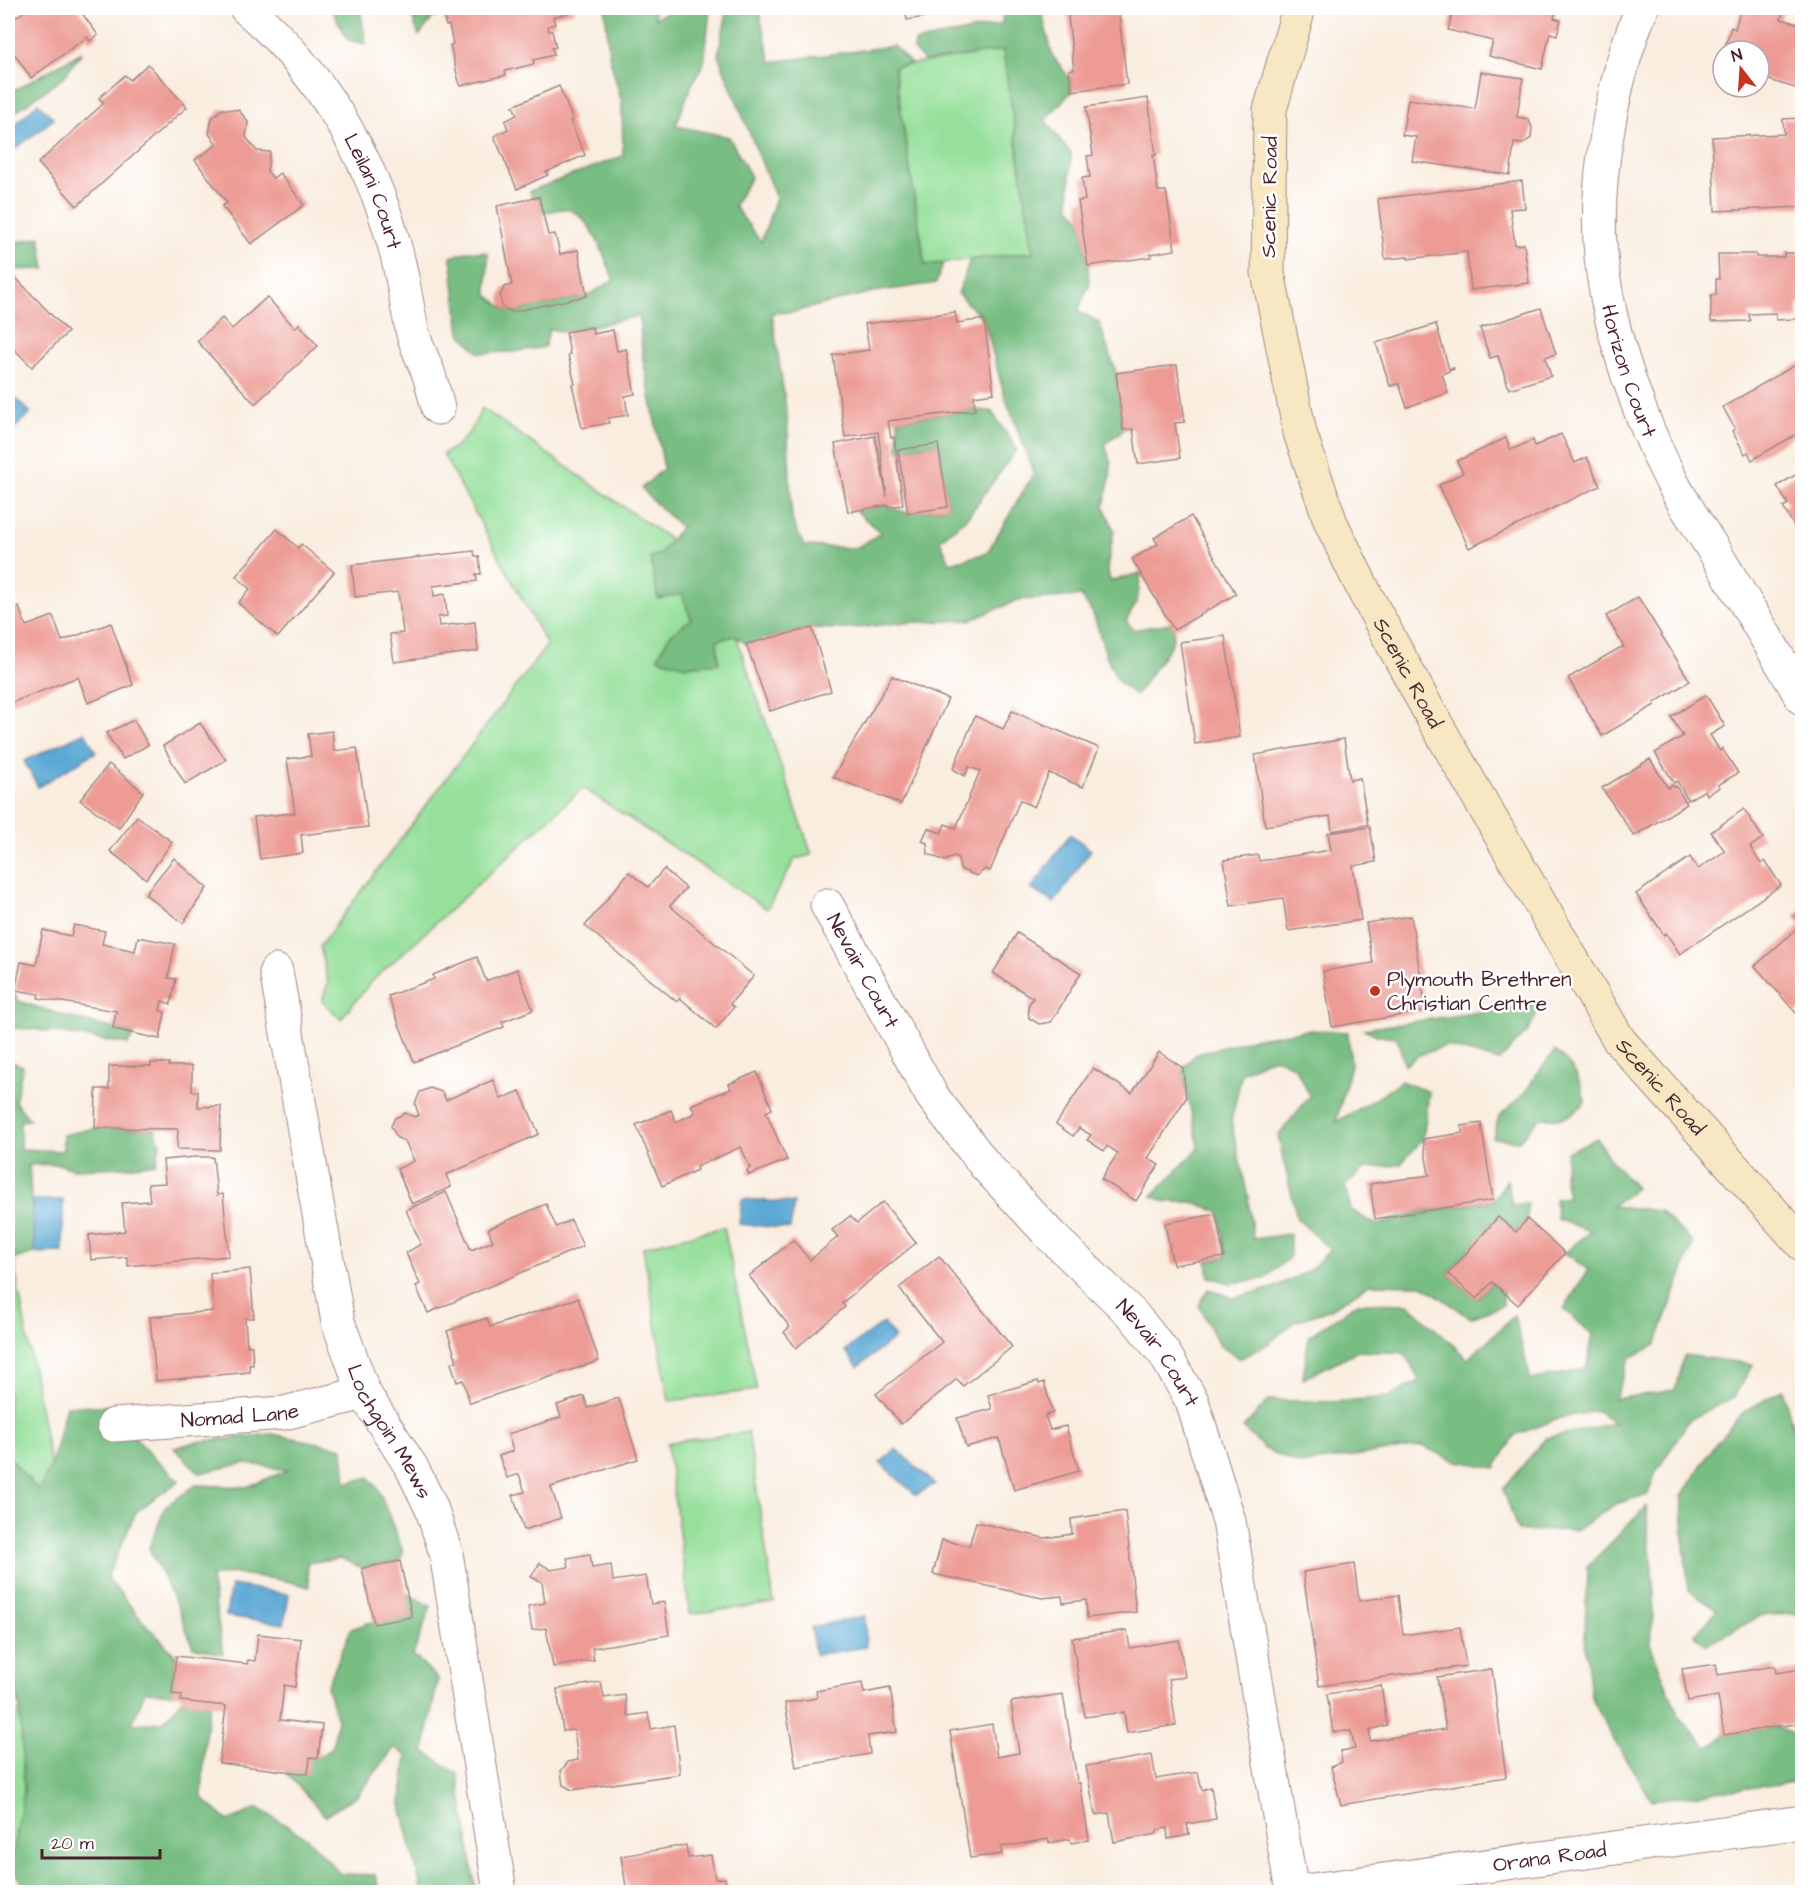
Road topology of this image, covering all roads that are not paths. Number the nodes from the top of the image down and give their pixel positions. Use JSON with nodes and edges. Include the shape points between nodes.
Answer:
{"nodes":[{"id":1,"x":246,"y":8,"type":"edge"},
{"id":2,"x":1299,"y":8,"type":"edge"},
{"id":3,"x":1642,"y":8,"type":"edge"},
{"id":4,"x":438,"y":408,"type":"dead end"},
{"id":5,"x":1803,"y":698,"type":"edge"},
{"id":6,"x":827,"y":906,"type":"dead end"},
{"id":7,"x":276,"y":971,"type":"dead end"},
{"id":8,"x":1803,"y":1244,"type":"edge"},
{"id":9,"x":364,"y":1393,"type":"junction"},
{"id":10,"x":114,"y":1425,"type":"dead end"},
{"id":11,"x":1803,"y":1822,"type":"edge"},
{"id":12,"x":500,"y":1893,"type":"edge"},
{"id":13,"x":1292,"y":1893,"type":"edge"},
{"id":14,"x":1297,"y":1893,"type":"edge"}],
"edges":[{"from":1,"to":4,"type":"street","name":"Leilani Court","via":[[292,53],[323,92],[370,178],[394,243],[414,335]]},
{"from":2,"to":8,"type":"main road","name":"Scenic Road","via":[[1270,111],[1268,273],[1300,432],[1331,523],[1431,715],[1619,1041]]},
{"from":3,"to":5,"type":"street","name":"Horizon Court","via":[[1622,63],[1603,175],[1599,222],[1611,316],[1637,402],[1674,485]]},
{"from":6,"to":13,"type":"street","name":"Nevair Court","via":[[932,1096],[985,1165],[1133,1315],[1164,1353],[1192,1401],[1229,1521]]},
{"from":7,"to":9,"type":"street","name":"Lochgoin Mews","via":[[338,1322]]},
{"from":9,"to":10,"type":"street","name":"Nomad Lane","via":[[284,1413]]},
{"from":9,"to":12,"type":"street","name":"Lochgoin Mews","via":[[412,1468],[431,1507],[446,1553]]},
{"from":11,"to":14,"type":"street","name":"Orana Road"}]}
